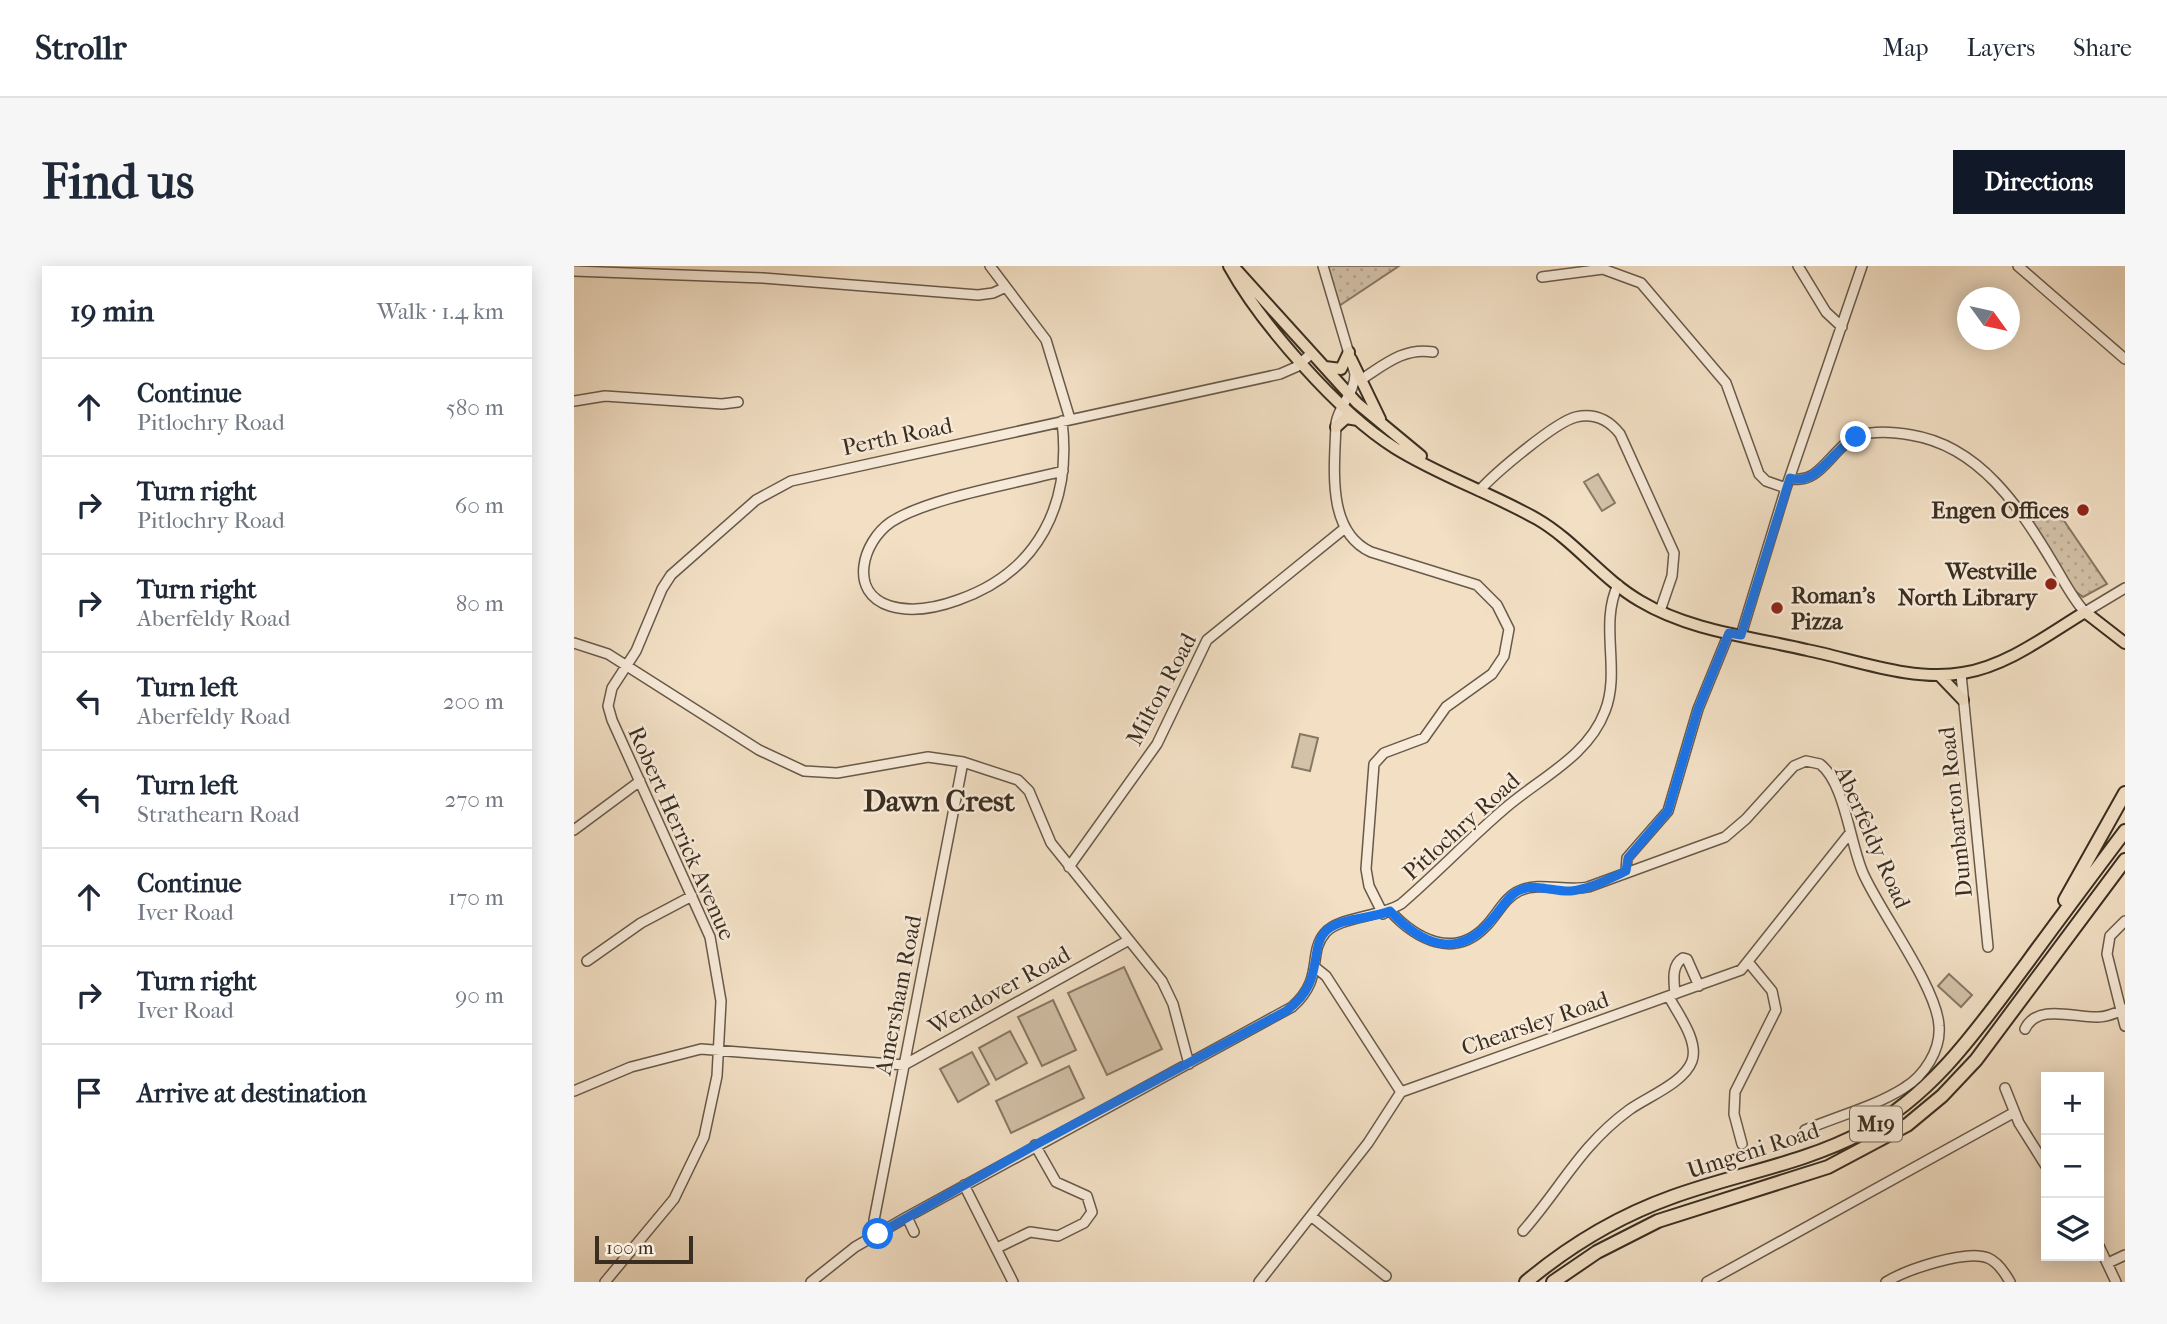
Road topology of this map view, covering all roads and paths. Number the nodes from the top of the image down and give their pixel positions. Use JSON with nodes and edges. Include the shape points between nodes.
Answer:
{"nodes":[{"id":1,"x":990,"y":266,"type":"edge"},
{"id":2,"x":1231,"y":266,"type":"edge"},
{"id":3,"x":1323,"y":266,"type":"edge"},
{"id":4,"x":1798,"y":266,"type":"edge"},
{"id":5,"x":1862,"y":266,"type":"edge"},
{"id":6,"x":2018,"y":266,"type":"edge"},
{"id":7,"x":578,"y":270,"type":"edge"},
{"id":8,"x":1542,"y":277,"type":"dead end"},
{"id":9,"x":1006,"y":287,"type":"junction"},
{"id":10,"x":1842,"y":327,"type":"junction"},
{"id":11,"x":1433,"y":352,"type":"dead end"},
{"id":12,"x":1312,"y":353,"type":"junction"},
{"id":13,"x":1350,"y":355,"type":"junction"},
{"id":14,"x":2125,"y":359,"type":"edge"},
{"id":15,"x":1302,"y":362,"type":"junction"},
{"id":16,"x":1325,"y":367,"type":"junction"},
{"id":17,"x":1362,"y":379,"type":"junction"},
{"id":18,"x":1345,"y":399,"type":"junction"},
{"id":19,"x":574,"y":401,"type":"edge"},
{"id":20,"x":738,"y":402,"type":"dead end"},
{"id":21,"x":1066,"y":420,"type":"junction"},
{"id":22,"x":1361,"y":421,"type":"junction"},
{"id":23,"x":1336,"y":427,"type":"junction"},
{"id":24,"x":1384,"y":427,"type":"junction"},
{"id":25,"x":1430,"y":465,"type":"junction"},
{"id":26,"x":1063,"y":471,"type":"junction"},
{"id":27,"x":1788,"y":483,"type":"junction"},
{"id":28,"x":1479,"y":491,"type":"junction"},
{"id":29,"x":1345,"y":528,"type":"junction"},
{"id":30,"x":1618,"y":585,"type":"junction"},
{"id":31,"x":2125,"y":588,"type":"edge"},
{"id":32,"x":1660,"y":611,"type":"junction"},
{"id":33,"x":2085,"y":612,"type":"junction"},
{"id":34,"x":1735,"y":634,"type":"junction"},
{"id":35,"x":574,"y":643,"type":"edge"},
{"id":36,"x":2125,"y":643,"type":"edge"},
{"id":37,"x":627,"y":665,"type":"junction"},
{"id":38,"x":1961,"y":674,"type":"junction"},
{"id":39,"x":1940,"y":676,"type":"junction"},
{"id":40,"x":1963,"y":700,"type":"junction"},
{"id":41,"x":963,"y":762,"type":"junction"},
{"id":42,"x":640,"y":782,"type":"junction"},
{"id":43,"x":2125,"y":793,"type":"edge"},
{"id":44,"x":574,"y":830,"type":"edge"},
{"id":45,"x":2125,"y":831,"type":"edge"},
{"id":46,"x":1850,"y":833,"type":"junction"},
{"id":47,"x":2125,"y":860,"type":"edge"},
{"id":48,"x":1069,"y":867,"type":"junction"},
{"id":49,"x":1626,"y":871,"type":"junction"},
{"id":50,"x":2125,"y":875,"type":"edge"},
{"id":51,"x":692,"y":896,"type":"junction"},
{"id":52,"x":1387,"y":912,"type":"junction"},
{"id":53,"x":2125,"y":921,"type":"edge"},
{"id":54,"x":1129,"y":940,"type":"junction"},
{"id":55,"x":1989,"y":947,"type":"dead end"},
{"id":56,"x":587,"y":961,"type":"dead end"},
{"id":57,"x":1749,"y":963,"type":"junction"},
{"id":58,"x":2026,"y":963,"type":"junction"},
{"id":59,"x":1316,"y":968,"type":"junction"},
{"id":60,"x":1699,"y":986,"type":"junction"},
{"id":61,"x":1672,"y":996,"type":"junction"},
{"id":62,"x":2122,"y":1011,"type":"edge"},
{"id":63,"x":2007,"y":1019,"type":"junction"},
{"id":64,"x":2125,"y":1026,"type":"edge"},
{"id":65,"x":2025,"y":1029,"type":"dead end"},
{"id":66,"x":719,"y":1049,"type":"junction"},
{"id":67,"x":1189,"y":1064,"type":"junction"},
{"id":68,"x":904,"y":1065,"type":"junction"},
{"id":69,"x":2005,"y":1088,"type":"dead end"},
{"id":70,"x":574,"y":1091,"type":"edge"},
{"id":71,"x":1401,"y":1092,"type":"junction"},
{"id":72,"x":2013,"y":1113,"type":"junction"},
{"id":73,"x":1805,"y":1130,"type":"dead end"},
{"id":74,"x":1742,"y":1144,"type":"dead end"},
{"id":75,"x":1035,"y":1145,"type":"junction"},
{"id":76,"x":2041,"y":1158,"type":"edge"},
{"id":77,"x":964,"y":1185,"type":"junction"},
{"id":78,"x":1311,"y":1216,"type":"junction"},
{"id":79,"x":907,"y":1217,"type":"junction"},
{"id":80,"x":1523,"y":1231,"type":"dead end"},
{"id":81,"x":914,"y":1232,"type":"dead end"},
{"id":82,"x":878,"y":1234,"type":"junction"},
{"id":83,"x":997,"y":1248,"type":"junction"},
{"id":84,"x":2104,"y":1255,"type":"edge"},
{"id":85,"x":2125,"y":1255,"type":"edge"},
{"id":86,"x":2108,"y":1263,"type":"junction"},
{"id":87,"x":1386,"y":1276,"type":"dead end"},
{"id":88,"x":605,"y":1282,"type":"edge"},
{"id":89,"x":811,"y":1282,"type":"edge"},
{"id":90,"x":1013,"y":1282,"type":"edge"},
{"id":91,"x":1259,"y":1282,"type":"edge"},
{"id":92,"x":1526,"y":1282,"type":"edge"},
{"id":93,"x":1553,"y":1282,"type":"edge"},
{"id":94,"x":1707,"y":1282,"type":"edge"},
{"id":95,"x":1886,"y":1282,"type":"edge"},
{"id":96,"x":2010,"y":1282,"type":"edge"},
{"id":97,"x":2116,"y":1282,"type":"edge"}],
"edges":[{"from":1,"to":9,"type":"street"},
{"from":2,"to":12,"type":"main road"},
{"from":2,"to":15,"type":"main road","via":[[1276,333]]},
{"from":3,"to":13,"type":"street"},
{"from":4,"to":10,"type":"street","via":[[1826,312]]},
{"from":5,"to":10,"type":"street"},
{"from":6,"to":14,"type":"street"},
{"from":7,"to":9,"type":"street","via":[[763,278],[978,295]]},
{"from":8,"to":27,"type":"street","via":[[1602,269],[1641,283],[1726,383],[1759,474],[1766,481]]},
{"from":9,"to":21,"type":"street","via":[[1051,349]]},
{"from":10,"to":27,"type":"street"},
{"from":11,"to":17,"type":"street","via":[[1416,350],[1399,356]]},
{"from":12,"to":15,"type":"street","name":"Perth Road"},
{"from":12,"to":16,"type":"main road"},
{"from":13,"to":16,"type":"main road","via":[[1341,369]]},
{"from":13,"to":17,"type":"main road"},
{"from":13,"to":18,"type":"street","via":[[1355,382]]},
{"from":15,"to":18,"type":"main road"},
{"from":15,"to":21,"type":"street","name":"Perth Road","via":[[1280,374]]},
{"from":16,"to":18,"type":"main road"},
{"from":17,"to":24,"type":"main road"},
{"from":18,"to":22,"type":"main road"},
{"from":18,"to":23,"type":"street"},
{"from":18,"to":24,"type":"main road"},
{"from":19,"to":20,"type":"street","via":[[605,396]]},
{"from":21,"to":26,"type":"street"},
{"from":21,"to":37,"type":"street","name":"Perth Road","via":[[803,478],[766,493],[671,575]]},
{"from":22,"to":23,"type":"main road","via":[[1346,418]]},
{"from":22,"to":25,"type":"main road","via":[[1391,446]]},
{"from":23,"to":29,"type":"street","via":[[1336,500]]},
{"from":24,"to":25,"type":"main road"},
{"from":25,"to":28,"type":"main road"},
{"from":26,"to":26,"type":"street","via":[[1042,537],[1003,579],[927,608],[890,606],[869,591],[863,562],[870,544],[891,522],[940,503]]},
{"from":27,"to":33,"type":"street","via":[[1809,479],[1845,443],[1863,435],[1898,433],[1942,445],[1985,471],[2007,493]]},
{"from":27,"to":34,"type":"street"},
{"from":28,"to":30,"type":"main road","via":[[1549,527]]},
{"from":28,"to":32,"type":"street","via":[[1574,417],[1606,421],[1620,434],[1672,544],[1674,566]]},
{"from":29,"to":48,"type":"street","name":"Milton Road","via":[[1206,639],[1157,744]]},
{"from":29,"to":52,"type":"street","name":"Aberfeldy Road","via":[[1354,542],[1371,552],[1477,585],[1497,605],[1509,629],[1504,656],[1492,674],[1446,707],[1424,738],[1389,751],[1374,764],[1366,869],[1369,886]]},
{"from":30,"to":32,"type":"main road"},
{"from":30,"to":52,"type":"street","name":"Pitlochry Road","via":[[1611,608],[1609,700],[1591,736]]},
{"from":31,"to":33,"type":"street"},
{"from":32,"to":34,"type":"main road"},
{"from":33,"to":36,"type":"main road"},
{"from":33,"to":38,"type":"main road","via":[[2016,653]]},
{"from":34,"to":39,"type":"main road"},
{"from":34,"to":49,"type":"street","via":[[1698,709],[1668,811],[1628,858]]},
{"from":35,"to":37,"type":"street","via":[[602,650]]},
{"from":37,"to":41,"type":"street","via":[[759,750],[804,771],[837,773],[928,757]]},
{"from":37,"to":42,"type":"street","name":"Robert Herrick Avenue","via":[[612,688],[608,706]]},
{"from":38,"to":39,"type":"main road"},
{"from":38,"to":40,"type":"street","name":"Dumbarton Road"},
{"from":39,"to":40,"type":"main road"},
{"from":40,"to":55,"type":"street","name":"Dumbarton Road"},
{"from":41,"to":48,"type":"street","via":[[1008,775],[1026,786],[1047,835]]},
{"from":41,"to":68,"type":"street","name":"Amersham Road"},
{"from":42,"to":44,"type":"street"},
{"from":42,"to":51,"type":"street","name":"Robert Herrick Avenue"},
{"from":43,"to":58,"type":"highway"},
{"from":45,"to":58,"type":"highway","name":"Umgeni Road","number":"M19"},
{"from":46,"to":49,"type":"street","name":"Aberfeldy Road","via":[[1831,777],[1820,764],[1807,761],[1787,771],[1725,837]]},
{"from":46,"to":57,"type":"street","name":"Chearsley Road"},
{"from":46,"to":73,"type":"street","name":"Aberfeldy Road","via":[[1868,883],[1930,996],[1940,1030],[1931,1058],[1911,1083]]},
{"from":47,"to":63,"type":"highway","name":"Umgeni Road","number":"M19"},
{"from":48,"to":54,"type":"street"},
{"from":49,"to":52,"type":"street","name":"Aberfeldy Road","via":[[1570,891],[1522,889],[1481,931],[1453,944],[1417,936]]},
{"from":50,"to":63,"type":"highway"},
{"from":51,"to":56,"type":"street","via":[[641,923]]},
{"from":51,"to":66,"type":"street","name":"Robert Herrick Avenue","via":[[716,961]]},
{"from":52,"to":59,"type":"street","name":"Pitlochry Road","via":[[1327,930],[1320,941]]},
{"from":53,"to":62,"type":"street","via":[[2113,930],[2107,948]]},
{"from":54,"to":67,"type":"street","via":[[1170,996]]},
{"from":54,"to":68,"type":"street","name":"Wendover Road"},
{"from":57,"to":60,"type":"street","name":"Chearsley Road"},
{"from":57,"to":74,"type":"street","via":[[1772,991],[1776,1010],[1735,1092],[1734,1114]]},
{"from":58,"to":92,"type":"highway","name":"Umgeni Road","number":"M19","via":[[1943,1071],[1884,1120],[1814,1154],[1644,1209],[1572,1248]]},
{"from":59,"to":67,"type":"street","name":"Pitlochry Road","via":[[1308,990],[1292,1007]]},
{"from":59,"to":71,"type":"street","via":[[1324,972]]},
{"from":60,"to":61,"type":"street","name":"Chearsley Road"},
{"from":60,"to":61,"type":"street","via":[[1683,958],[1676,962]]},
{"from":61,"to":71,"type":"street","name":"Chearsley Road"},
{"from":61,"to":80,"type":"street","via":[[1694,1052],[1687,1069],[1593,1141]]},
{"from":62,"to":64,"type":"street"},
{"from":62,"to":65,"type":"street","via":[[2096,1017],[2040,1015]]},
{"from":63,"to":93,"type":"highway","name":"Umgeni Road","number":"M19","via":[[1960,1078],[1891,1136],[1828,1167],[1658,1221],[1597,1252]]},
{"from":66,"to":68,"type":"street"},
{"from":66,"to":70,"type":"street","via":[[659,1058]]},
{"from":66,"to":88,"type":"street","name":"Robert Herrick Avenue","via":[[708,1126],[686,1177],[666,1209]]},
{"from":67,"to":75,"type":"street","name":"Pitlochry Road"},
{"from":68,"to":82,"type":"street","name":"Amersham Road","via":[[874,1220]]},
{"from":69,"to":72,"type":"street"},
{"from":71,"to":78,"type":"street"},
{"from":72,"to":76,"type":"street"},
{"from":72,"to":94,"type":"street"},
{"from":75,"to":77,"type":"street","name":"Pitlochry Road"},
{"from":75,"to":83,"type":"street","via":[[1056,1182],[1087,1196],[1092,1212],[1084,1223],[1058,1236],[1030,1232]]},
{"from":77,"to":79,"type":"street","name":"Pitlochry Road"},
{"from":77,"to":83,"type":"street"},
{"from":78,"to":87,"type":"street"},
{"from":78,"to":91,"type":"street"},
{"from":79,"to":81,"type":"street"},
{"from":79,"to":82,"type":"street","name":"Pitlochry Road"},
{"from":82,"to":89,"type":"street","name":"Pitlochry Road"},
{"from":83,"to":90,"type":"street"},
{"from":84,"to":86,"type":"street"},
{"from":85,"to":86,"type":"street"},
{"from":86,"to":97,"type":"street"},
{"from":95,"to":96,"type":"street","via":[[1918,1268],[1975,1255],[1993,1261]]}]}
